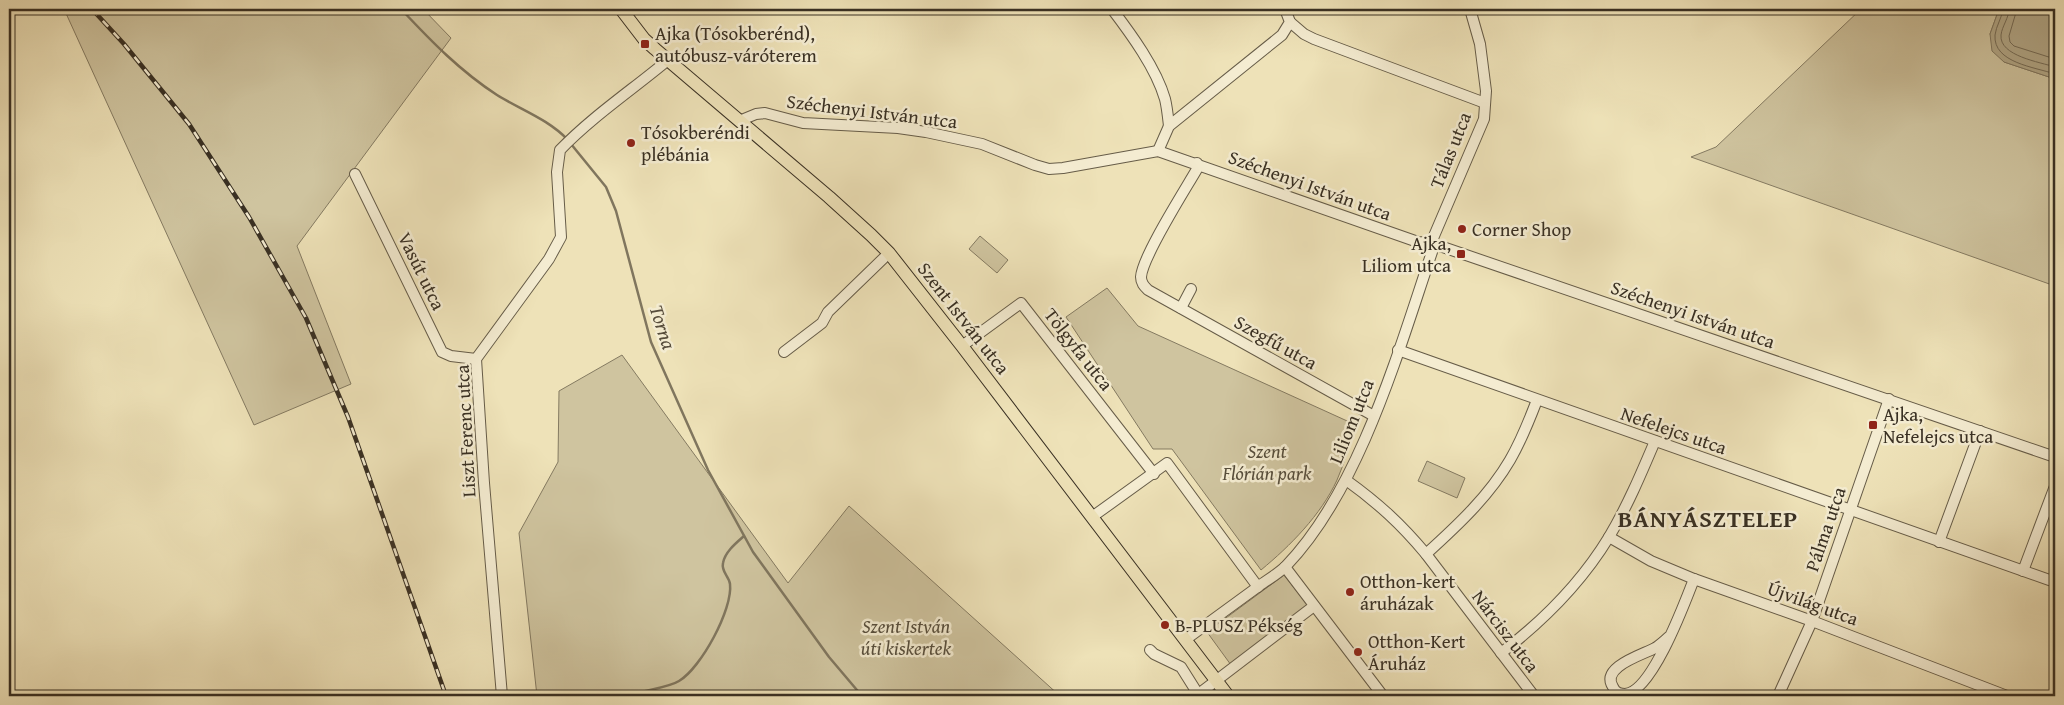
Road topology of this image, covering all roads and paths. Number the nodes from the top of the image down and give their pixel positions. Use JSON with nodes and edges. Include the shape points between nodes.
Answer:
{"nodes":[{"id":1,"x":622,"y":9,"type":"edge"},
{"id":2,"x":1112,"y":9,"type":"edge"},
{"id":3,"x":1285,"y":9,"type":"edge"},
{"id":4,"x":1470,"y":9,"type":"edge"},
{"id":5,"x":1290,"y":22,"type":"junction"},
{"id":6,"x":668,"y":60,"type":"junction"},
{"id":7,"x":1485,"y":103,"type":"junction"},
{"id":8,"x":740,"y":121,"type":"junction"},
{"id":9,"x":1169,"y":126,"type":"junction"},
{"id":10,"x":1158,"y":151,"type":"junction"},
{"id":11,"x":1197,"y":163,"type":"junction"},
{"id":12,"x":355,"y":174,"type":"dead end"},
{"id":13,"x":1431,"y":243,"type":"junction"},
{"id":14,"x":889,"y":253,"type":"junction"},
{"id":15,"x":1191,"y":289,"type":"dead end"},
{"id":16,"x":1181,"y":308,"type":"junction"},
{"id":17,"x":962,"y":346,"type":"junction"},
{"id":18,"x":1398,"y":350,"type":"junction"},
{"id":19,"x":784,"y":352,"type":"dead end"},
{"id":20,"x":476,"y":360,"type":"junction"},
{"id":21,"x":1889,"y":399,"type":"junction"},
{"id":22,"x":1537,"y":400,"type":"junction"},
{"id":23,"x":1374,"y":416,"type":"junction"},
{"id":24,"x":1980,"y":431,"type":"junction"},
{"id":25,"x":1655,"y":441,"type":"junction"},
{"id":26,"x":2055,"y":457,"type":"edge"},
{"id":27,"x":1154,"y":474,"type":"junction"},
{"id":28,"x":1346,"y":480,"type":"junction"},
{"id":29,"x":2055,"y":486,"type":"edge"},
{"id":30,"x":1850,"y":510,"type":"junction"},
{"id":31,"x":1092,"y":517,"type":"junction"},
{"id":32,"x":1609,"y":537,"type":"junction"},
{"id":33,"x":1939,"y":542,"type":"junction"},
{"id":34,"x":1426,"y":554,"type":"junction"},
{"id":35,"x":1285,"y":567,"type":"junction"},
{"id":36,"x":2023,"y":571,"type":"junction"},
{"id":37,"x":1694,"y":579,"type":"junction"},
{"id":38,"x":2055,"y":582,"type":"edge"},
{"id":39,"x":1258,"y":587,"type":"junction"},
{"id":40,"x":1314,"y":606,"type":"junction"},
{"id":41,"x":1812,"y":621,"type":"junction"},
{"id":42,"x":1670,"y":636,"type":"junction"},
{"id":43,"x":1185,"y":640,"type":"junction"},
{"id":44,"x":1150,"y":650,"type":"dead end"},
{"id":45,"x":1500,"y":653,"type":"junction"},
{"id":46,"x":1216,"y":680,"type":"junction"},
{"id":47,"x":1197,"y":695,"type":"edge"},
{"id":48,"x":502,"y":696,"type":"edge"},
{"id":49,"x":1228,"y":696,"type":"edge"},
{"id":50,"x":1383,"y":696,"type":"edge"},
{"id":51,"x":1534,"y":696,"type":"edge"},
{"id":52,"x":1780,"y":696,"type":"edge"},
{"id":53,"x":2007,"y":696,"type":"edge"}],
"edges":[{"from":1,"to":6,"type":"main road","name":"Szent István utca","via":[[644,39]]},
{"from":2,"to":9,"type":"street","via":[[1130,32],[1156,77],[1165,99]]},
{"from":3,"to":5,"type":"street"},
{"from":4,"to":7,"type":"street","name":"Tálas utca","via":[[1480,44]]},
{"from":5,"to":7,"type":"street","via":[[1314,39]]},
{"from":5,"to":9,"type":"street","via":[[1282,35]]},
{"from":6,"to":8,"type":"main road","name":"Szent István utca"},
{"from":6,"to":20,"type":"street","name":"Liszt Ferenc utca","via":[[649,78],[604,108],[560,150],[557,172],[561,237],[549,259]]},
{"from":7,"to":13,"type":"street","name":"Tálas utca","via":[[1484,119]]},
{"from":8,"to":10,"type":"street","name":"Széchenyi István utca","via":[[765,113],[803,123],[926,132],[982,144],[1049,169]]},
{"from":8,"to":14,"type":"main road","name":"Szent István utca"},
{"from":9,"to":10,"type":"street"},
{"from":10,"to":11,"type":"street","name":"Széchenyi István utca"},
{"from":11,"to":13,"type":"street","name":"Széchenyi István utca","via":[[1418,242]]},
{"from":11,"to":16,"type":"street","name":"Szegfű utca","via":[[1197,169],[1149,254],[1140,279],[1148,290]]},
{"from":12,"to":20,"type":"street","name":"Vasút utca","via":[[442,352]]},
{"from":13,"to":18,"type":"street","name":"Liliom utca","via":[[1432,252]]},
{"from":13,"to":21,"type":"street","name":"Széchenyi István utca"},
{"from":14,"to":17,"type":"main road","name":"Szent István utca"},
{"from":14,"to":19,"type":"street","via":[[828,312],[822,323]]},
{"from":15,"to":16,"type":"street"},
{"from":16,"to":23,"type":"street","name":"Szegfű utca"},
{"from":17,"to":27,"type":"street","name":"Tölgyfa utca","via":[[1021,303]]},
{"from":17,"to":31,"type":"main road","name":"Szent István utca"},
{"from":18,"to":22,"type":"street","name":"Nefelejcs utca"},
{"from":18,"to":23,"type":"street","name":"Liliom utca"},
{"from":20,"to":48,"type":"street","name":"Liszt Ferenc utca"},
{"from":21,"to":24,"type":"street","name":"Széchenyi István utca"},
{"from":21,"to":30,"type":"street","name":"Pálma utca"},
{"from":22,"to":25,"type":"street","name":"Nefelejcs utca"},
{"from":22,"to":34,"type":"street","via":[[1523,435],[1492,486]]},
{"from":23,"to":28,"type":"street","name":"Liliom utca"},
{"from":24,"to":26,"type":"street","name":"Széchenyi István utca"},
{"from":24,"to":33,"type":"street"},
{"from":25,"to":30,"type":"street","name":"Nefelejcs utca"},
{"from":25,"to":32,"type":"street"},
{"from":27,"to":31,"type":"street"},
{"from":27,"to":39,"type":"street","via":[[1167,464]]},
{"from":28,"to":34,"type":"street","name":"Nárcisz utca","via":[[1390,513]]},
{"from":28,"to":35,"type":"street","name":"Liliom utca","via":[[1319,524]]},
{"from":29,"to":36,"type":"street"},
{"from":30,"to":33,"type":"street","name":"Nefelejcs utca"},
{"from":30,"to":41,"type":"street","name":"Pálma utca"},
{"from":31,"to":43,"type":"main road","name":"Szent István utca"},
{"from":32,"to":37,"type":"street","name":"Újvilág utca","via":[[1651,561]]},
{"from":32,"to":45,"type":"street","via":[[1558,604]]},
{"from":33,"to":36,"type":"street","name":"Nefelejcs utca"},
{"from":34,"to":45,"type":"street","name":"Nárcisz utca"},
{"from":35,"to":39,"type":"street","name":"Liliom utca"},
{"from":35,"to":40,"type":"street"},
{"from":36,"to":38,"type":"street","name":"Nefelejcs utca"},
{"from":37,"to":41,"type":"street","name":"Újvilág utca"},
{"from":37,"to":42,"type":"street"},
{"from":39,"to":43,"type":"street","name":"Liliom utca"},
{"from":40,"to":46,"type":"street"},
{"from":40,"to":50,"type":"street"},
{"from":41,"to":52,"type":"street","name":"Pálma utca"},
{"from":41,"to":53,"type":"street","name":"Újvilág utca"},
{"from":42,"to":42,"type":"street","via":[[1656,665],[1633,692],[1624,694],[1612,687],[1610,680],[1620,665],[1657,647]]},
{"from":43,"to":46,"type":"main road","name":"Szent István utca"},
{"from":44,"to":47,"type":"street","via":[[1182,667]]},
{"from":45,"to":51,"type":"street","name":"Nárcisz utca"},
{"from":46,"to":47,"type":"street"},
{"from":46,"to":49,"type":"main road","name":"Szent István utca"}]}
